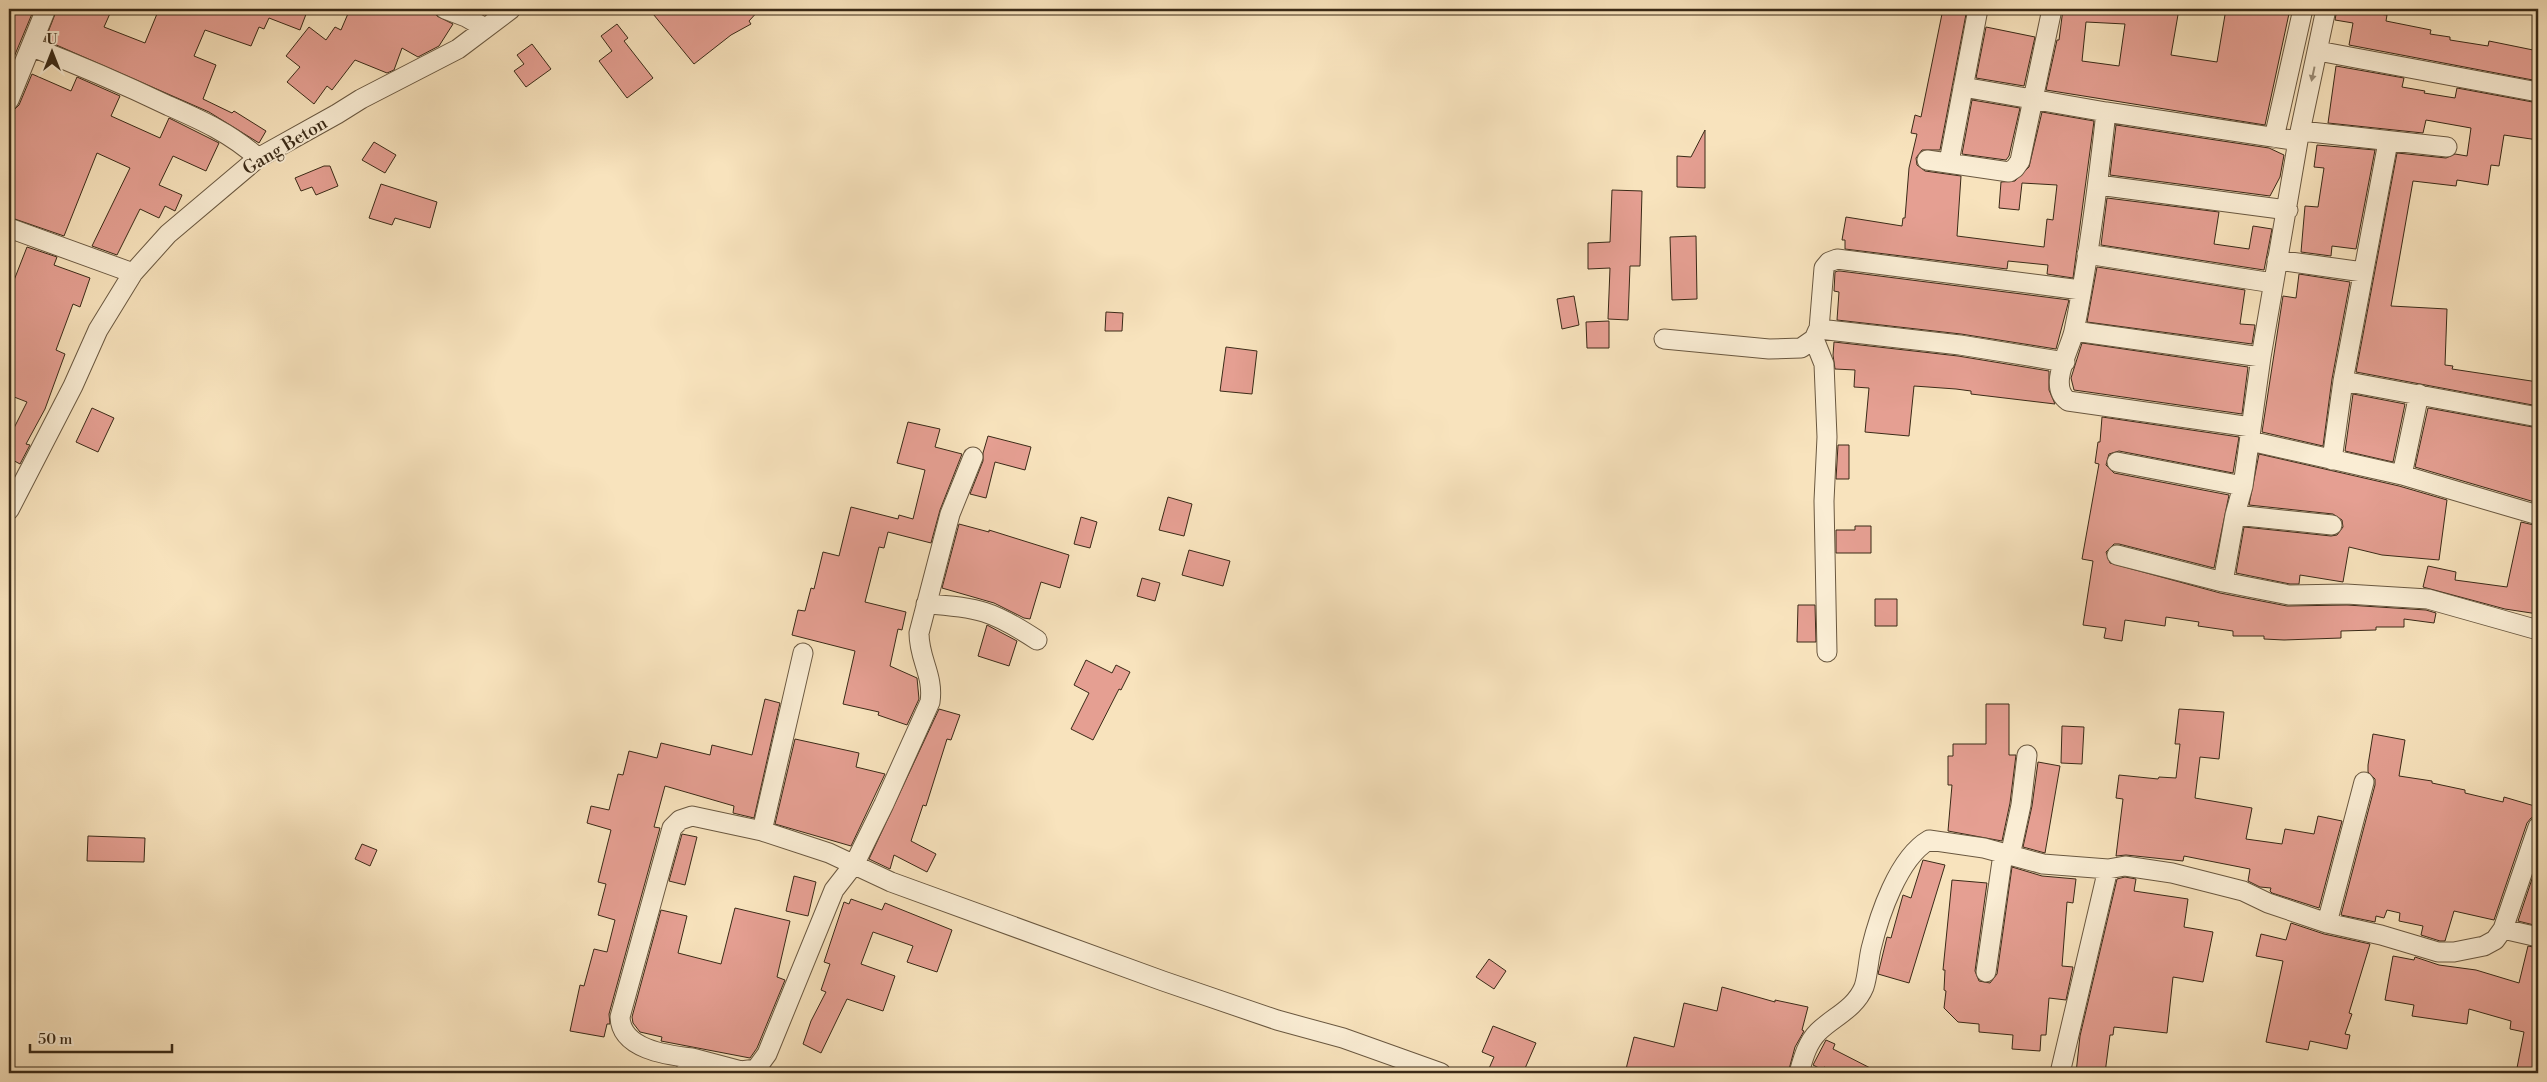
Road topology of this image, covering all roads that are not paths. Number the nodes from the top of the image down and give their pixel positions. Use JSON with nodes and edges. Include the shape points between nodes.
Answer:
{"nodes":[{"id":1,"x":46,"y":9,"type":"edge"},
{"id":2,"x":445,"y":9,"type":"edge"},
{"id":3,"x":511,"y":9,"type":"edge"},
{"id":4,"x":1978,"y":9,"type":"edge"},
{"id":5,"x":2052,"y":9,"type":"edge"},
{"id":6,"x":2303,"y":9,"type":"edge"},
{"id":7,"x":2326,"y":9,"type":"edge"},
{"id":8,"x":485,"y":28,"type":"junction"},
{"id":9,"x":32,"y":47,"type":"junction"},
{"id":10,"x":2318,"y":51,"type":"junction"},
{"id":11,"x":1963,"y":87,"type":"junction"},
{"id":12,"x":2538,"y":92,"type":"edge"},
{"id":13,"x":2034,"y":99,"type":"junction"},
{"id":14,"x":9,"y":100,"type":"edge"},
{"id":15,"x":2106,"y":112,"type":"junction"},
{"id":16,"x":2299,"y":136,"type":"junction"},
{"id":17,"x":2274,"y":138,"type":"junction"},
{"id":18,"x":2388,"y":142,"type":"junction"},
{"id":19,"x":2447,"y":147,"type":"dead end"},
{"id":20,"x":258,"y":158,"type":"junction"},
{"id":21,"x":1927,"y":160,"type":"dead end"},
{"id":22,"x":1949,"y":162,"type":"junction"},
{"id":23,"x":2098,"y":184,"type":"junction"},
{"id":24,"x":2288,"y":210,"type":"junction"},
{"id":25,"x":9,"y":228,"type":"edge"},
{"id":26,"x":2087,"y":254,"type":"junction"},
{"id":27,"x":2278,"y":260,"type":"junction"},
{"id":28,"x":2363,"y":272,"type":"junction"},
{"id":29,"x":133,"y":273,"type":"junction"},
{"id":30,"x":2273,"y":282,"type":"junction"},
{"id":31,"x":2081,"y":290,"type":"junction"},
{"id":32,"x":2074,"y":332,"type":"junction"},
{"id":33,"x":1816,"y":334,"type":"junction"},
{"id":34,"x":1664,"y":339,"type":"dead end"},
{"id":35,"x":2261,"y":357,"type":"junction"},
{"id":36,"x":2065,"y":362,"type":"junction"},
{"id":37,"x":2343,"y":381,"type":"junction"},
{"id":38,"x":2419,"y":394,"type":"junction"},
{"id":39,"x":2538,"y":417,"type":"edge"},
{"id":40,"x":2250,"y":434,"type":"junction"},
{"id":41,"x":973,"y":457,"type":"dead end"},
{"id":42,"x":2332,"y":460,"type":"junction"},
{"id":43,"x":2117,"y":462,"type":"dead end"},
{"id":44,"x":2402,"y":475,"type":"junction"},
{"id":45,"x":2243,"y":486,"type":"junction"},
{"id":46,"x":9,"y":510,"type":"edge"},
{"id":47,"x":2235,"y":515,"type":"junction"},
{"id":48,"x":2538,"y":515,"type":"edge"},
{"id":49,"x":2332,"y":525,"type":"dead end"},
{"id":50,"x":2117,"y":555,"type":"dead end"},
{"id":51,"x":2223,"y":582,"type":"junction"},
{"id":52,"x":926,"y":604,"type":"junction"},
{"id":53,"x":2538,"y":630,"type":"edge"},
{"id":54,"x":1037,"y":640,"type":"dead end"},
{"id":55,"x":1827,"y":652,"type":"dead end"},
{"id":56,"x":803,"y":653,"type":"dead end"},
{"id":57,"x":2027,"y":755,"type":"dead end"},
{"id":58,"x":2364,"y":782,"type":"dead end"},
{"id":59,"x":2538,"y":828,"type":"edge"},
{"id":60,"x":762,"y":831,"type":"junction"},
{"id":61,"x":2006,"y":855,"type":"junction"},
{"id":62,"x":855,"y":863,"type":"junction"},
{"id":63,"x":2108,"y":869,"type":"junction"},
{"id":64,"x":2327,"y":923,"type":"junction"},
{"id":65,"x":2504,"y":929,"type":"junction"},
{"id":66,"x":2538,"y":937,"type":"edge"},
{"id":67,"x":1986,"y":972,"type":"dead end"},
{"id":68,"x":688,"y":1066,"type":"edge"},
{"id":69,"x":1441,"y":1073,"type":"edge"},
{"id":70,"x":1799,"y":1073,"type":"edge"},
{"id":71,"x":2060,"y":1073,"type":"edge"}],
"edges":[{"from":1,"to":9,"type":"street"},
{"from":2,"to":8,"type":"street"},
{"from":3,"to":8,"type":"street","name":"Gang Beton"},
{"from":4,"to":11,"type":"street"},
{"from":5,"to":13,"type":"street"},
{"from":6,"to":17,"type":"street"},
{"from":7,"to":10,"type":"street"},
{"from":8,"to":20,"type":"street","name":"Gang Beton","via":[[458,49],[361,99]]},
{"from":9,"to":14,"type":"street"},
{"from":9,"to":20,"type":"street","via":[[100,73],[187,113],[242,143]]},
{"from":10,"to":12,"type":"street"},
{"from":10,"to":16,"type":"street","one_way":true},
{"from":11,"to":13,"type":"street"},
{"from":11,"to":22,"type":"street"},
{"from":13,"to":15,"type":"street"},
{"from":13,"to":22,"type":"street","via":[[2020,160],[2015,168],[2008,172]]},
{"from":15,"to":17,"type":"street"},
{"from":15,"to":23,"type":"street"},
{"from":16,"to":17,"type":"street"},
{"from":16,"to":18,"type":"street"},
{"from":16,"to":24,"type":"street"},
{"from":18,"to":19,"type":"street"},
{"from":18,"to":28,"type":"street"},
{"from":20,"to":29,"type":"street","name":"Gang Beton","via":[[168,234]]},
{"from":21,"to":22,"type":"street"},
{"from":23,"to":24,"type":"street"},
{"from":23,"to":26,"type":"street"},
{"from":24,"to":27,"type":"street"},
{"from":25,"to":29,"type":"street"},
{"from":26,"to":30,"type":"street"},
{"from":26,"to":31,"type":"street"},
{"from":27,"to":28,"type":"street"},
{"from":27,"to":30,"type":"street"},
{"from":28,"to":37,"type":"street"},
{"from":29,"to":46,"type":"street","name":"Gang Beton","via":[[98,330]]},
{"from":30,"to":35,"type":"street"},
{"from":31,"to":32,"type":"street"},
{"from":31,"to":33,"type":"street","via":[[1837,259],[1824,268]]},
{"from":32,"to":35,"type":"street"},
{"from":32,"to":36,"type":"street"},
{"from":33,"to":34,"type":"street","via":[[1801,348],[1769,349]]},
{"from":33,"to":36,"type":"street","via":[[1960,345]]},
{"from":33,"to":55,"type":"street","via":[[1824,364],[1827,437],[1824,501]]},
{"from":35,"to":40,"type":"street"},
{"from":36,"to":40,"type":"street","via":[[2058,386],[2062,397],[2068,401]]},
{"from":37,"to":38,"type":"street"},
{"from":37,"to":42,"type":"street"},
{"from":38,"to":39,"type":"street"},
{"from":38,"to":44,"type":"street"},
{"from":40,"to":42,"type":"street"},
{"from":40,"to":45,"type":"street"},
{"from":41,"to":52,"type":"street","via":[[950,514]]},
{"from":42,"to":44,"type":"street"},
{"from":43,"to":45,"type":"street"},
{"from":44,"to":48,"type":"street"},
{"from":45,"to":47,"type":"street"},
{"from":47,"to":49,"type":"street"},
{"from":47,"to":51,"type":"street"},
{"from":50,"to":51,"type":"street"},
{"from":51,"to":53,"type":"street","via":[[2288,595],[2428,598]]},
{"from":52,"to":54,"type":"street","via":[[974,608],[998,616]]},
{"from":52,"to":62,"type":"street","via":[[919,648],[932,686],[930,702]]},
{"from":56,"to":60,"type":"street"},
{"from":57,"to":61,"type":"street","via":[[2021,805]]},
{"from":58,"to":64,"type":"street"},
{"from":59,"to":65,"type":"street"},
{"from":60,"to":62,"type":"street"},
{"from":60,"to":68,"type":"street","via":[[692,816],[680,820],[672,828],[628,984],[620,1024],[624,1033],[637,1044]]},
{"from":61,"to":63,"type":"street","via":[[2043,864]]},
{"from":61,"to":67,"type":"street"},
{"from":61,"to":70,"type":"street","via":[[1935,839],[1914,851],[1890,894],[1858,998],[1818,1032],[1803,1058]]},
{"from":62,"to":68,"type":"street","via":[[834,890],[771,1045],[756,1069],[741,1071]]},
{"from":62,"to":69,"type":"street","via":[[891,882],[1163,981]]},
{"from":63,"to":64,"type":"street","via":[[2125,866],[2144,868],[2224,885],[2268,904]]},
{"from":63,"to":71,"type":"street"},
{"from":64,"to":65,"type":"street","via":[[2438,952],[2484,946],[2495,940]]},
{"from":65,"to":66,"type":"street"}]}
